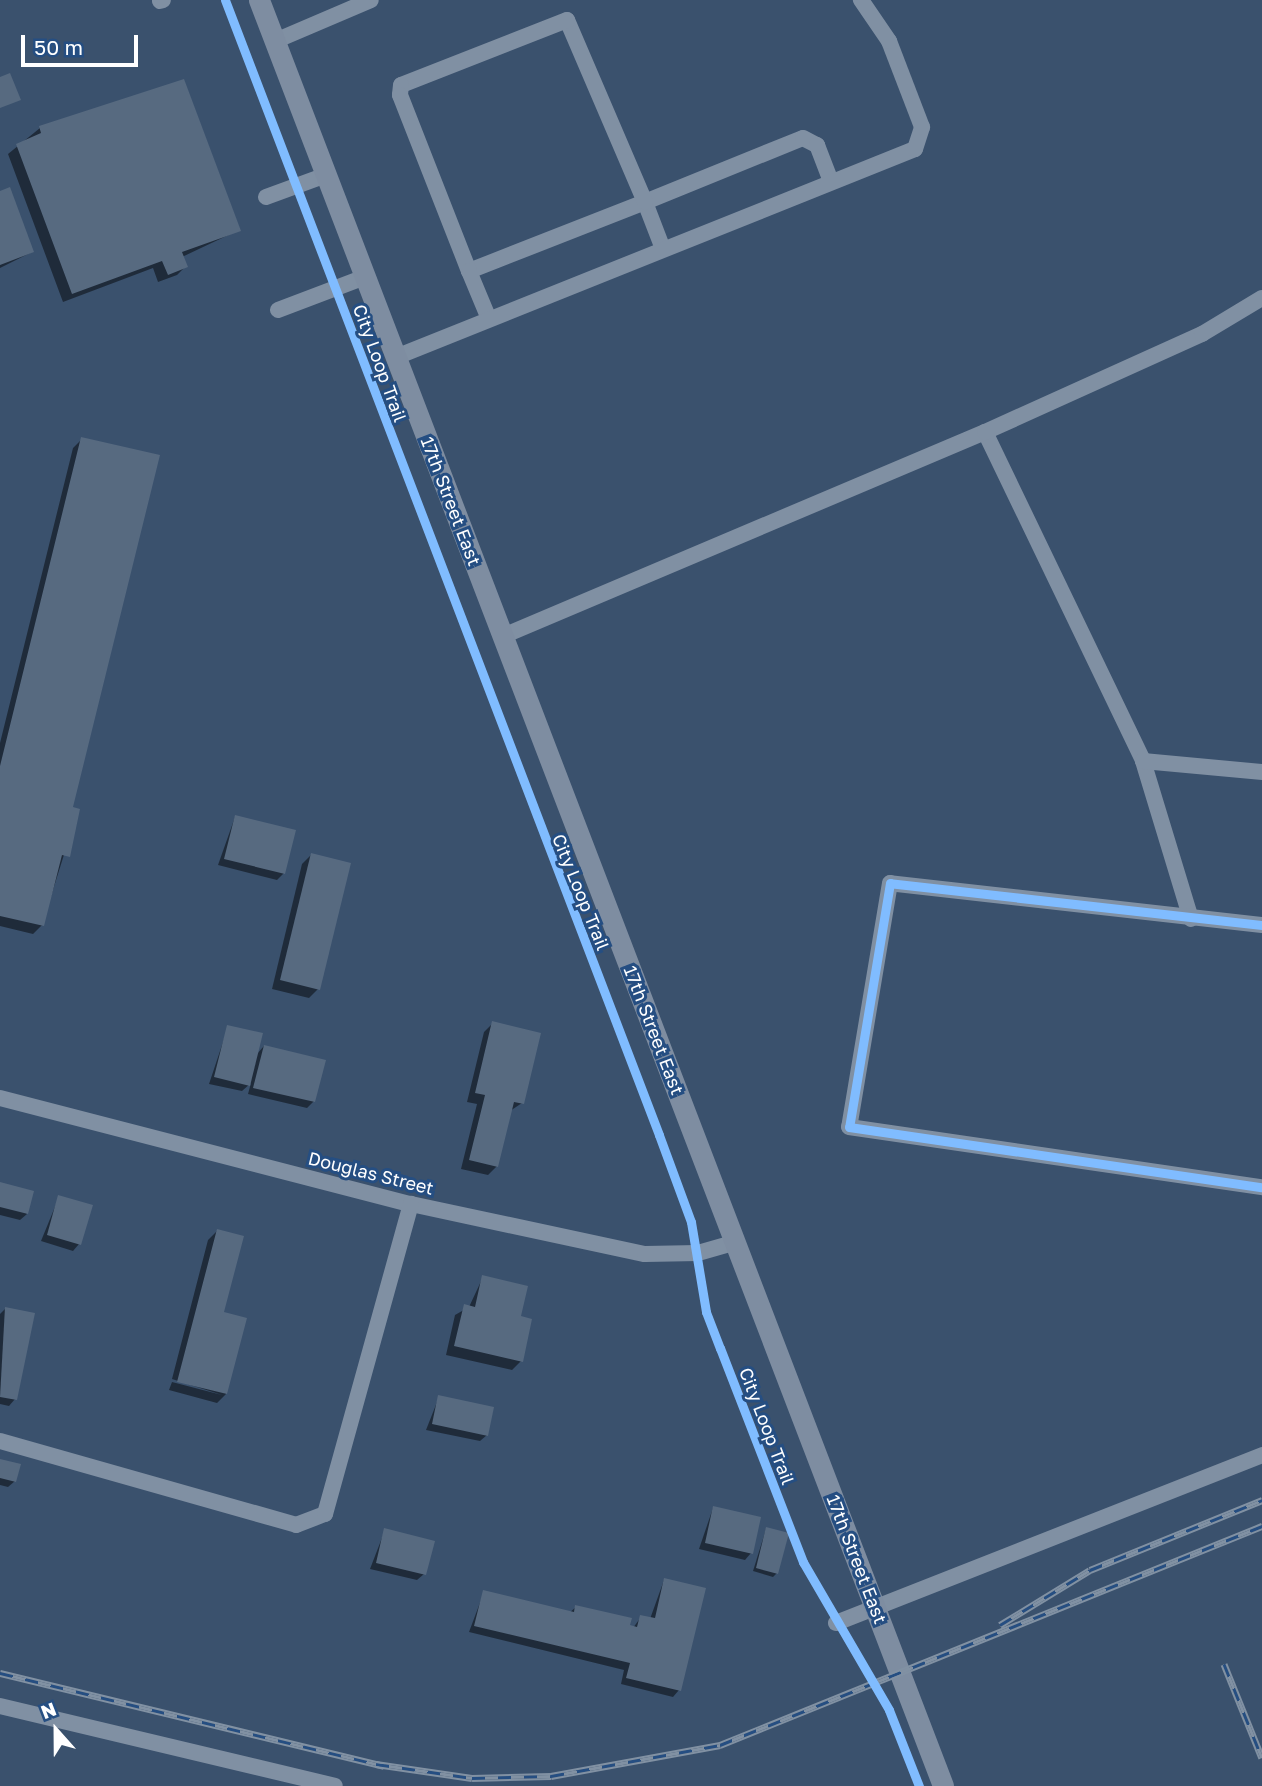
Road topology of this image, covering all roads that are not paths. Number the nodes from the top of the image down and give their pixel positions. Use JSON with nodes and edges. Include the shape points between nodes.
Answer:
{"nodes":[{"id":1,"x":259,"y":0,"type":"edge"},
{"id":2,"x":370,"y":0,"type":"edge"},
{"id":3,"x":862,"y":0,"type":"edge"},
{"id":4,"x":275,"y":41,"type":"junction"},
{"id":5,"x":326,"y":175,"type":"junction"},
{"id":6,"x":831,"y":181,"type":"junction"},
{"id":7,"x":266,"y":197,"type":"dead end"},
{"id":8,"x":645,"y":202,"type":"junction"},
{"id":9,"x":663,"y":249,"type":"junction"},
{"id":10,"x":469,"y":271,"type":"junction"},
{"id":11,"x":365,"y":277,"type":"junction"},
{"id":12,"x":1262,"y":298,"type":"edge"},
{"id":13,"x":278,"y":310,"type":"dead end"},
{"id":14,"x":489,"y":319,"type":"junction"},
{"id":15,"x":396,"y":357,"type":"junction"},
{"id":16,"x":985,"y":432,"type":"junction"},
{"id":17,"x":502,"y":636,"type":"junction"},
{"id":18,"x":1143,"y":761,"type":"junction"},
{"id":19,"x":1262,"y":772,"type":"edge"},
{"id":20,"x":1191,"y":919,"type":"junction"},
{"id":21,"x":1262,"y":925,"type":"edge"},
{"id":22,"x":0,"y":1098,"type":"edge"},
{"id":23,"x":1262,"y":1187,"type":"edge"},
{"id":24,"x":411,"y":1204,"type":"junction"},
{"id":25,"x":736,"y":1242,"type":"junction"},
{"id":26,"x":0,"y":1441,"type":"edge"},
{"id":27,"x":1262,"y":1455,"type":"edge"},
{"id":28,"x":876,"y":1608,"type":"junction"},
{"id":29,"x":836,"y":1623,"type":"dead end"},
{"id":30,"x":0,"y":1706,"type":"edge"},
{"id":31,"x":335,"y":1786,"type":"edge"},
{"id":32,"x":943,"y":1786,"type":"edge"}],
"edges":[{"from":1,"to":4,"type":"main road","name":"17th Street East"},
{"from":2,"to":4,"type":"street"},
{"from":3,"to":6,"type":"street","via":[[889,41],[922,139],[915,149]]},
{"from":4,"to":5,"type":"main road","name":"17th Street East"},
{"from":5,"to":7,"type":"street"},
{"from":5,"to":11,"type":"main road","name":"17th Street East"},
{"from":6,"to":8,"type":"street","via":[[817,145],[803,138]]},
{"from":6,"to":9,"type":"street"},
{"from":8,"to":9,"type":"street"},
{"from":8,"to":10,"type":"street"},
{"from":8,"to":10,"type":"street","via":[[575,27],[557,19],[401,85]]},
{"from":9,"to":14,"type":"street"},
{"from":10,"to":14,"type":"street"},
{"from":11,"to":13,"type":"street"},
{"from":11,"to":15,"type":"main road","name":"17th Street East"},
{"from":12,"to":16,"type":"street","via":[[1202,334]]},
{"from":14,"to":15,"type":"street"},
{"from":15,"to":17,"type":"main road","name":"17th Street East"},
{"from":16,"to":17,"type":"street"},
{"from":16,"to":18,"type":"street"},
{"from":17,"to":25,"type":"main road","name":"17th Street East"},
{"from":18,"to":19,"type":"street"},
{"from":18,"to":20,"type":"street"},
{"from":20,"to":21,"type":"street"},
{"from":20,"to":23,"type":"street","via":[[890,883],[849,1127]]},
{"from":22,"to":24,"type":"street","name":"Douglas Street"},
{"from":24,"to":25,"type":"street","name":"Douglas Street","via":[[670,1257]]},
{"from":24,"to":26,"type":"street","via":[[325,1514],[296,1525]]},
{"from":25,"to":28,"type":"main road","name":"17th Street East"},
{"from":27,"to":28,"type":"street"},
{"from":28,"to":29,"type":"street"},
{"from":28,"to":32,"type":"main road","name":"17th Street East"},
{"from":30,"to":31,"type":"street"}]}
